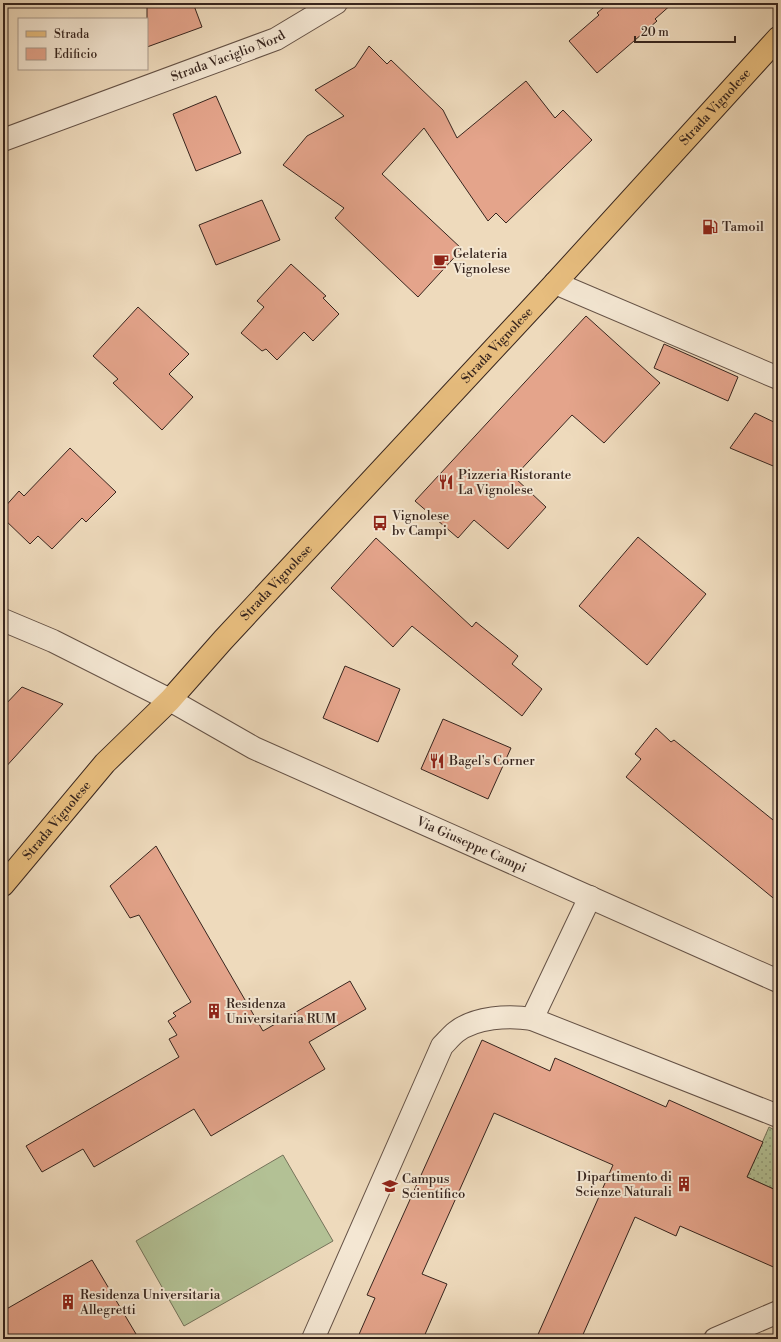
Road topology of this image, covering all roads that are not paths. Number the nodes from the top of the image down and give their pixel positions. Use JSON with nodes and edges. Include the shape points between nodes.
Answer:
{"nodes":[{"id":1,"x":336,"y":3,"type":"edge"},
{"id":2,"x":778,"y":38,"type":"edge"},
{"id":3,"x":3,"y":140,"type":"edge"},
{"id":4,"x":555,"y":284,"type":"junction"},
{"id":5,"x":778,"y":378,"type":"edge"},
{"id":6,"x":3,"y":620,"type":"edge"},
{"id":7,"x":170,"y":700,"type":"junction"},
{"id":8,"x":3,"y":885,"type":"edge"},
{"id":9,"x":590,"y":897,"type":"junction"},
{"id":10,"x":778,"y":981,"type":"edge"},
{"id":11,"x":532,"y":1019,"type":"junction"},
{"id":12,"x":778,"y":1116,"type":"edge"},
{"id":13,"x":778,"y":1312,"type":"edge"},
{"id":14,"x":313,"y":1339,"type":"edge"},
{"id":15,"x":715,"y":1339,"type":"edge"}],
"edges":[{"from":1,"to":3,"type":"street","name":"Strada Vaciglio Nord","via":[[276,39]]},
{"from":2,"to":4,"type":"main road","name":"Strada Vignolese"},
{"from":4,"to":5,"type":"street"},
{"from":4,"to":7,"type":"main road","name":"Strada Vignolese"},
{"from":6,"to":7,"type":"street","name":"Via Giuseppe Campi","via":[[53,641]]},
{"from":7,"to":8,"type":"main road","name":"Strada Vignolese","via":[[105,763]]},
{"from":7,"to":9,"type":"street","name":"Via Giuseppe Campi","via":[[254,748]]},
{"from":9,"to":10,"type":"street","name":"Via Giuseppe Campi"},
{"from":9,"to":11,"type":"street"},
{"from":11,"to":12,"type":"street"},
{"from":11,"to":14,"type":"street","via":[[501,1018],[469,1025],[456,1032],[442,1046]]},
{"from":13,"to":15,"type":"street"}]}
